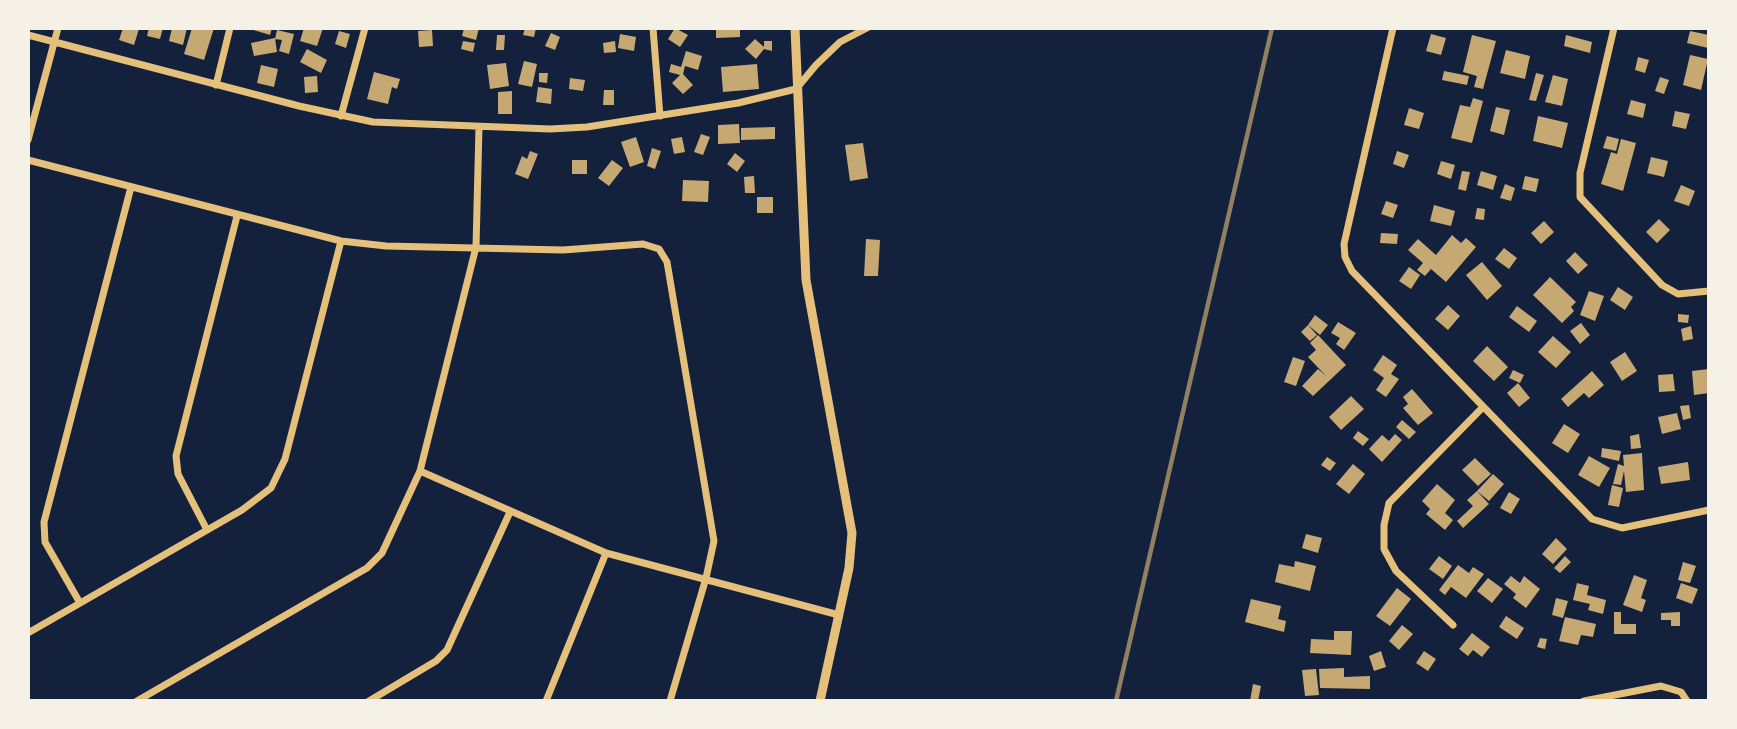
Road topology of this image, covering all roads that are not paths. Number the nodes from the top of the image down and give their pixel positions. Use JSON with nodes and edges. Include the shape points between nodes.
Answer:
{"nodes":[{"id":1,"x":58,"y":28,"type":"edge"},
{"id":2,"x":230,"y":28,"type":"edge"},
{"id":3,"x":365,"y":28,"type":"edge"},
{"id":4,"x":653,"y":28,"type":"edge"},
{"id":5,"x":795,"y":28,"type":"edge"},
{"id":6,"x":867,"y":28,"type":"edge"},
{"id":7,"x":1393,"y":28,"type":"edge"},
{"id":8,"x":1614,"y":28,"type":"edge"},
{"id":9,"x":28,"y":35,"type":"edge"},
{"id":10,"x":54,"y":42,"type":"junction"},
{"id":11,"x":216,"y":85,"type":"junction"},
{"id":12,"x":796,"y":89,"type":"junction"},
{"id":13,"x":341,"y":116,"type":"junction"},
{"id":14,"x":660,"y":116,"type":"junction"},
{"id":15,"x":479,"y":127,"type":"junction"},
{"id":16,"x":28,"y":140,"type":"edge"},
{"id":17,"x":28,"y":160,"type":"edge"},
{"id":18,"x":131,"y":187,"type":"junction"},
{"id":19,"x":237,"y":216,"type":"junction"},
{"id":20,"x":341,"y":242,"type":"junction"},
{"id":21,"x":476,"y":247,"type":"junction"},
{"id":22,"x":1709,"y":291,"type":"edge"},
{"id":23,"x":1482,"y":408,"type":"junction"},
{"id":24,"x":420,"y":471,"type":"junction"},
{"id":25,"x":1709,"y":510,"type":"edge"},
{"id":26,"x":510,"y":512,"type":"junction"},
{"id":27,"x":207,"y":530,"type":"junction"},
{"id":28,"x":606,"y":553,"type":"junction"},
{"id":29,"x":706,"y":578,"type":"junction"},
{"id":30,"x":80,"y":603,"type":"junction"},
{"id":31,"x":839,"y":614,"type":"junction"},
{"id":32,"x":1453,"y":625,"type":"dead end"},
{"id":33,"x":28,"y":633,"type":"edge"},
{"id":34,"x":137,"y":701,"type":"edge"},
{"id":35,"x":369,"y":701,"type":"edge"},
{"id":36,"x":546,"y":701,"type":"edge"},
{"id":37,"x":670,"y":701,"type":"edge"},
{"id":38,"x":820,"y":701,"type":"edge"},
{"id":39,"x":1588,"y":701,"type":"edge"},
{"id":40,"x":1687,"y":701,"type":"edge"}],
"edges":[{"from":1,"to":10,"type":"street"},
{"from":2,"to":11,"type":"street"},
{"from":3,"to":13,"type":"street"},
{"from":4,"to":14,"type":"street"},
{"from":5,"to":12,"type":"street"},
{"from":6,"to":12,"type":"street","via":[[840,42]]},
{"from":7,"to":23,"type":"street","via":[[1344,244],[1345,257],[1363,285]]},
{"from":8,"to":22,"type":"street","via":[[1580,173],[1580,197],[1662,285],[1678,294]]},
{"from":9,"to":10,"type":"street"},
{"from":10,"to":11,"type":"street"},
{"from":10,"to":16,"type":"street"},
{"from":11,"to":13,"type":"street"},
{"from":12,"to":14,"type":"street"},
{"from":12,"to":31,"type":"street","via":[[806,280],[851,520],[852,554]]},
{"from":13,"to":15,"type":"street"},
{"from":14,"to":15,"type":"street","via":[[587,127]]},
{"from":15,"to":21,"type":"street"},
{"from":17,"to":18,"type":"street"},
{"from":18,"to":19,"type":"street"},
{"from":18,"to":30,"type":"street","via":[[44,522],[45,542]]},
{"from":19,"to":20,"type":"street"},
{"from":19,"to":27,"type":"street","via":[[176,456],[178,474]]},
{"from":20,"to":21,"type":"street"},
{"from":20,"to":27,"type":"street","via":[[278,479],[264,496]]},
{"from":21,"to":24,"type":"street"},
{"from":21,"to":29,"type":"street","via":[[563,250],[643,244],[664,254],[712,519],[714,541]]},
{"from":23,"to":25,"type":"street","via":[[1601,524],[1630,527]]},
{"from":23,"to":32,"type":"street","via":[[1389,503],[1384,525],[1384,549],[1396,571]]},
{"from":24,"to":26,"type":"street"},
{"from":24,"to":34,"type":"street","via":[[382,553],[367,568]]},
{"from":26,"to":28,"type":"street"},
{"from":26,"to":35,"type":"street","via":[[447,650]]},
{"from":27,"to":30,"type":"street"},
{"from":28,"to":29,"type":"street"},
{"from":28,"to":36,"type":"street"},
{"from":29,"to":31,"type":"street"},
{"from":29,"to":37,"type":"street"},
{"from":30,"to":33,"type":"street"},
{"from":31,"to":38,"type":"street"},
{"from":39,"to":40,"type":"street","via":[[1661,686],[1681,692]]}]}
